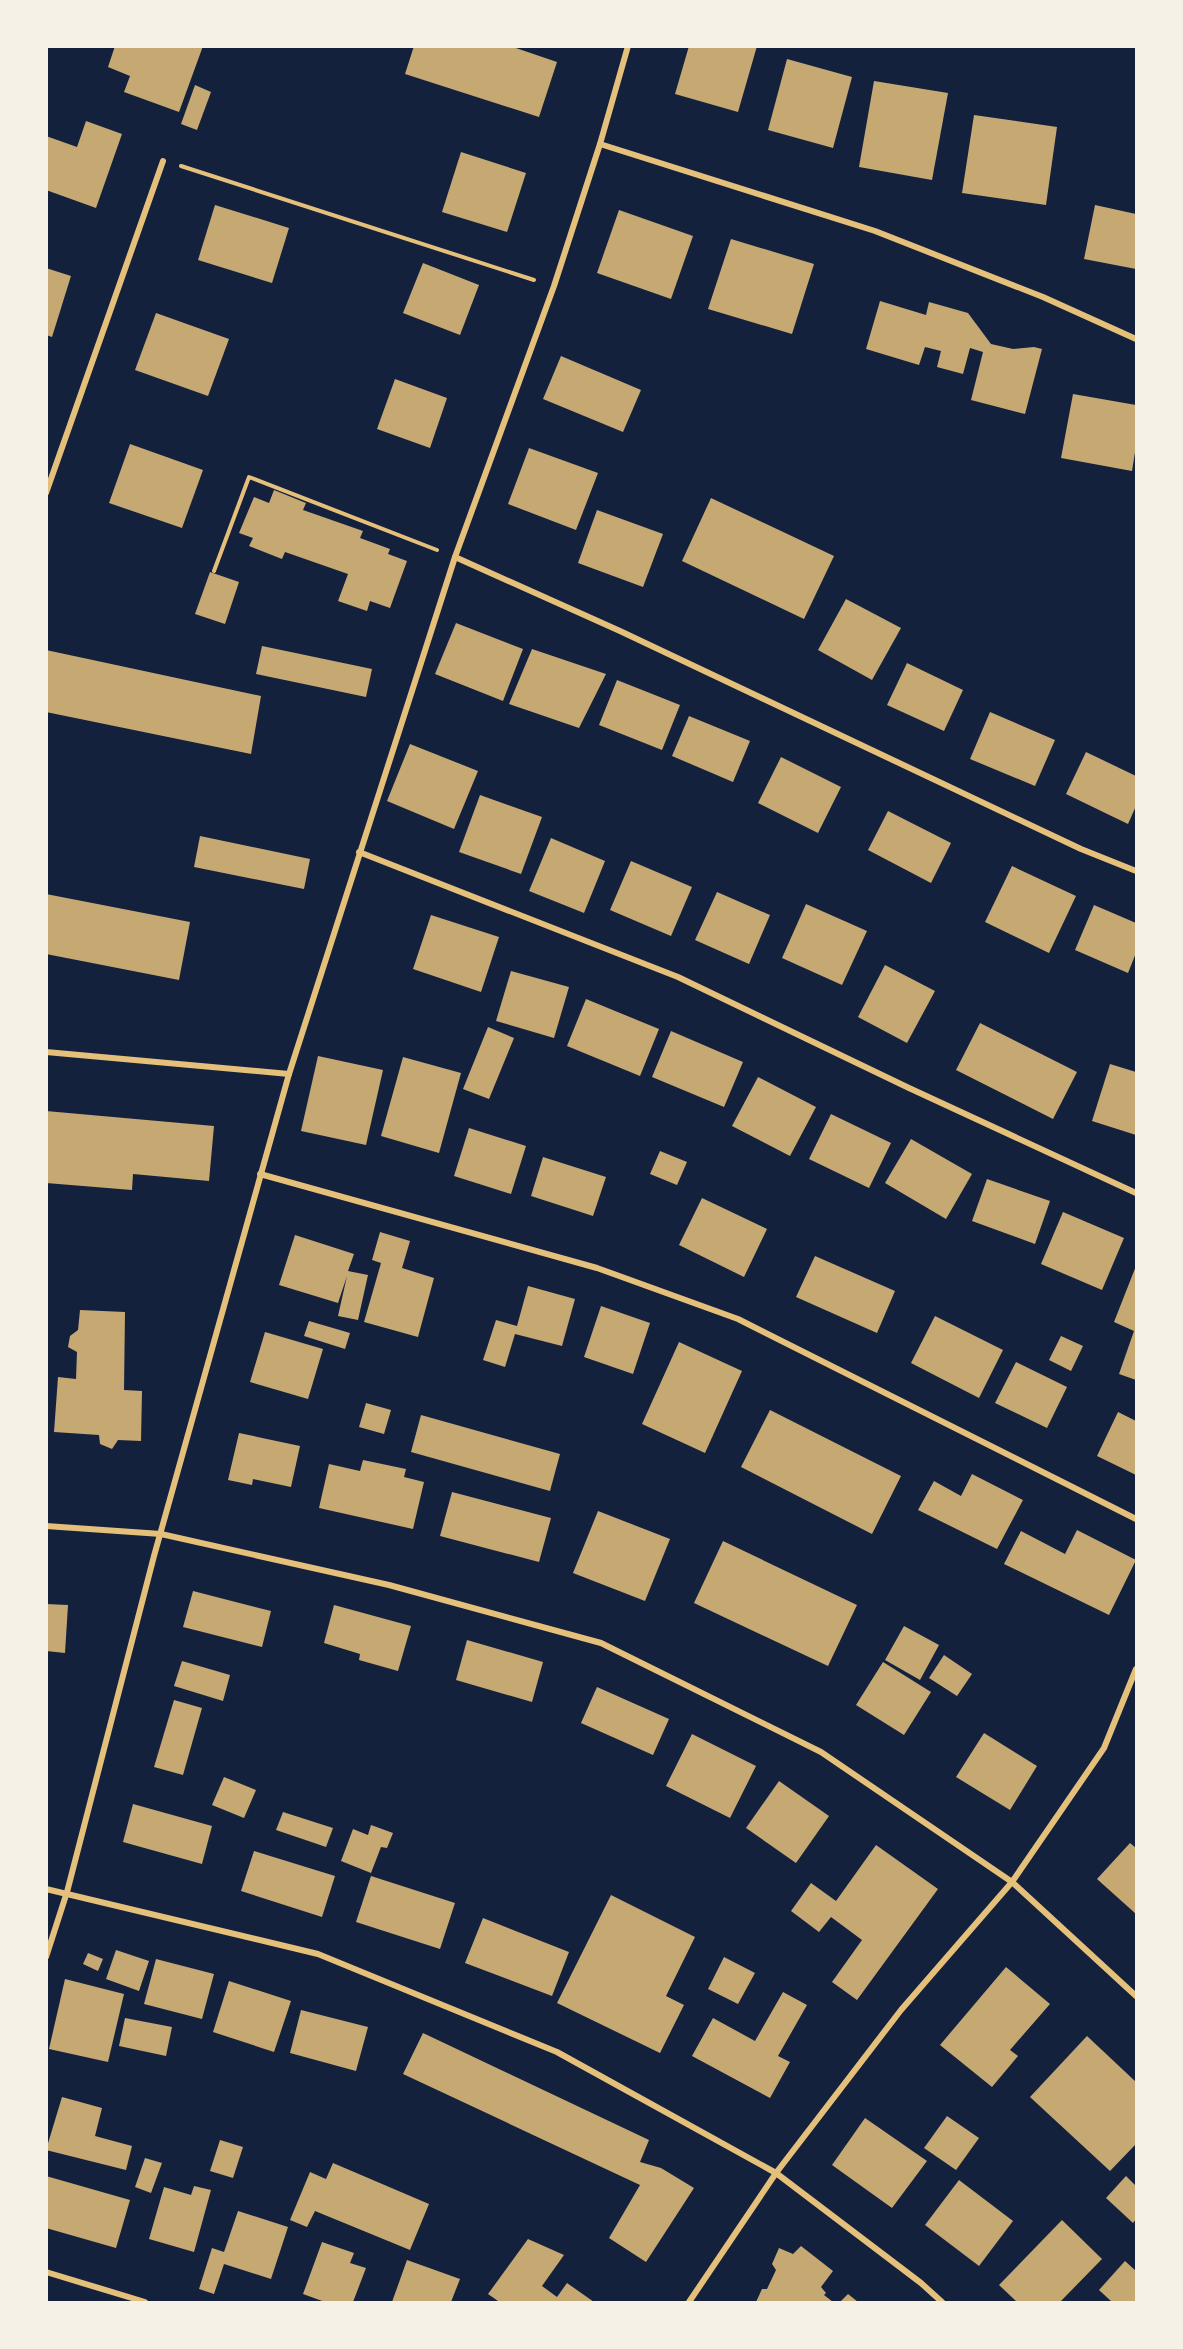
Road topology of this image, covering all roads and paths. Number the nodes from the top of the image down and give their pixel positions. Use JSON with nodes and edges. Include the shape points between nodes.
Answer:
{"nodes":[{"id":1,"x":628,"y":46,"type":"edge"},
{"id":2,"x":600,"y":144,"type":"junction"},
{"id":3,"x":163,"y":160,"type":"joint"},
{"id":4,"x":554,"y":286,"type":"junction"},
{"id":5,"x":1137,"y":339,"type":"edge"},
{"id":6,"x":46,"y":493,"type":"edge"},
{"id":7,"x":455,"y":557,"type":"junction"},
{"id":8,"x":214,"y":571,"type":"dead end"},
{"id":9,"x":359,"y":852,"type":"junction"},
{"id":10,"x":1137,"y":872,"type":"edge"},
{"id":11,"x":46,"y":1052,"type":"edge"},
{"id":12,"x":289,"y":1074,"type":"junction"},
{"id":13,"x":260,"y":1174,"type":"junction"},
{"id":14,"x":1137,"y":1193,"type":"edge"},
{"id":15,"x":1137,"y":1519,"type":"edge"},
{"id":16,"x":46,"y":1526,"type":"edge"},
{"id":17,"x":160,"y":1534,"type":"junction"},
{"id":18,"x":1137,"y":1669,"type":"edge"},
{"id":19,"x":1012,"y":1882,"type":"junction"},
{"id":20,"x":46,"y":1889,"type":"edge"},
{"id":21,"x":67,"y":1892,"type":"junction"},
{"id":22,"x":46,"y":1957,"type":"edge"},
{"id":23,"x":1137,"y":1996,"type":"edge"},
{"id":24,"x":776,"y":2173,"type":"junction"},
{"id":25,"x":46,"y":2272,"type":"edge"},
{"id":26,"x":145,"y":2302,"type":"edge"},
{"id":27,"x":689,"y":2302,"type":"edge"},
{"id":28,"x":942,"y":2302,"type":"edge"}],
"edges":[{"from":1,"to":2,"type":"street"},
{"from":2,"to":4,"type":"street"},
{"from":2,"to":5,"type":"street","via":[[875,231],[1043,297]]},
{"from":3,"to":4,"type":"path"},
{"from":3,"to":6,"type":"street"},
{"from":4,"to":7,"type":"street"},
{"from":7,"to":8,"type":"path","via":[[249,477]]},
{"from":7,"to":9,"type":"street"},
{"from":7,"to":10,"type":"street"},
{"from":9,"to":12,"type":"street"},
{"from":9,"to":14,"type":"street","via":[[678,977]]},
{"from":11,"to":12,"type":"street"},
{"from":12,"to":13,"type":"street"},
{"from":13,"to":15,"type":"street","via":[[597,1268],[738,1319]]},
{"from":13,"to":17,"type":"street"},
{"from":16,"to":17,"type":"street"},
{"from":17,"to":19,"type":"street","via":[[389,1585],[601,1643],[821,1752]]},
{"from":17,"to":21,"type":"street"},
{"from":18,"to":19,"type":"street","via":[[1104,1748]]},
{"from":19,"to":23,"type":"street"},
{"from":19,"to":24,"type":"street","via":[[901,2010]]},
{"from":20,"to":21,"type":"street"},
{"from":21,"to":22,"type":"street"},
{"from":21,"to":24,"type":"street","via":[[318,1954],[556,2052]]},
{"from":24,"to":27,"type":"street"},
{"from":24,"to":28,"type":"street"},
{"from":25,"to":26,"type":"street"}]}
